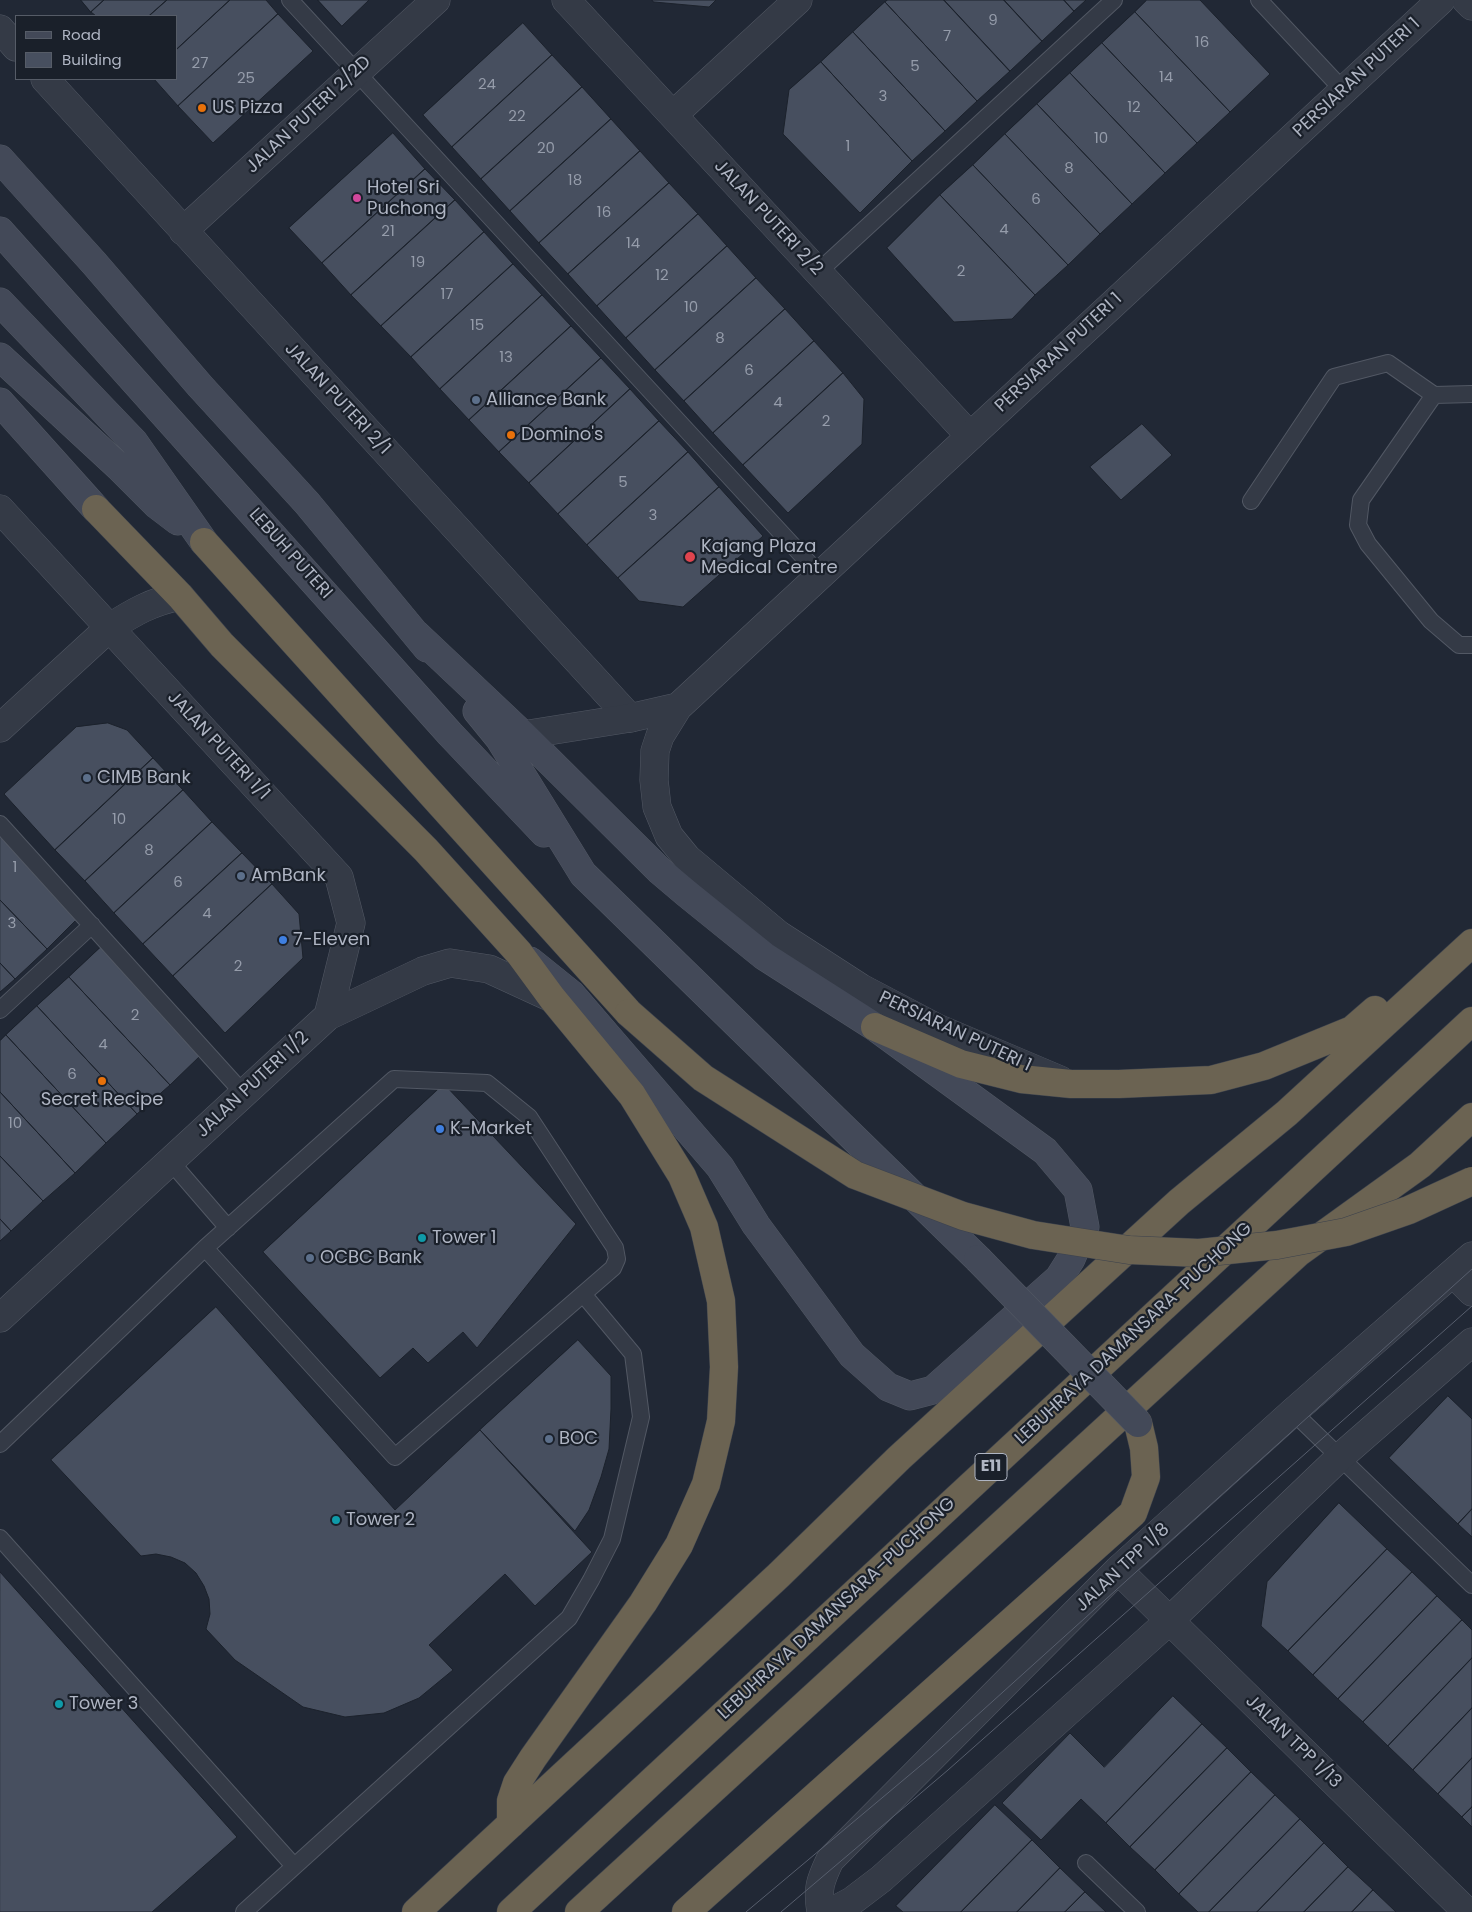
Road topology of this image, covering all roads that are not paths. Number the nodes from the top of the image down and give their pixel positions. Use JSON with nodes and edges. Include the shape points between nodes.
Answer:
{"nodes":[{"id":1,"x":290,"y":0,"type":"edge"},
{"id":2,"x":436,"y":0,"type":"edge"},
{"id":3,"x":566,"y":0,"type":"edge"},
{"id":4,"x":798,"y":0,"type":"edge"},
{"id":5,"x":1114,"y":0,"type":"edge"},
{"id":6,"x":1259,"y":0,"type":"edge"},
{"id":7,"x":1441,"y":0,"type":"edge"},
{"id":8,"x":1466,"y":0,"type":"edge"},
{"id":9,"x":1472,"y":6,"type":"edge"},
{"id":10,"x":0,"y":29,"type":"edge"},
{"id":11,"x":15,"y":46,"type":"edge"},
{"id":12,"x":357,"y":72,"type":"junction"},
{"id":13,"x":46,"y":80,"type":"edge"},
{"id":14,"x":1343,"y":90,"type":"junction"},
{"id":15,"x":673,"y":115,"type":"junction"},
{"id":16,"x":0,"y":159,"type":"edge"},
{"id":17,"x":0,"y":231,"type":"edge"},
{"id":18,"x":183,"y":231,"type":"junction"},
{"id":19,"x":818,"y":272,"type":"junction"},
{"id":20,"x":0,"y":302,"type":"edge"},
{"id":21,"x":0,"y":357,"type":"edge"},
{"id":22,"x":1472,"y":394,"type":"edge"},
{"id":23,"x":1434,"y":395,"type":"junction"},
{"id":24,"x":0,"y":402,"type":"edge"},
{"id":25,"x":970,"y":436,"type":"junction"},
{"id":26,"x":1251,"y":501,"type":"dead end"},
{"id":27,"x":0,"y":509,"type":"edge"},
{"id":28,"x":96,"y":510,"type":"joint"},
{"id":29,"x":204,"y":542,"type":"junction"},
{"id":30,"x":820,"y":575,"type":"junction"},
{"id":31,"x":180,"y":596,"type":"junction"},
{"id":32,"x":109,"y":628,"type":"junction"},
{"id":33,"x":416,"y":634,"type":"junction"},
{"id":34,"x":1472,"y":645,"type":"edge"},
{"id":35,"x":678,"y":708,"type":"junction"},
{"id":36,"x":630,"y":718,"type":"junction"},
{"id":37,"x":0,"y":728,"type":"edge"},
{"id":38,"x":523,"y":735,"type":"junction"},
{"id":39,"x":0,"y":824,"type":"edge"},
{"id":40,"x":583,"y":874,"type":"junction"},
{"id":41,"x":92,"y":925,"type":"junction"},
{"id":42,"x":1472,"y":943,"type":"edge"},
{"id":43,"x":519,"y":953,"type":"junction"},
{"id":44,"x":1425,"y":986,"type":"junction"},
{"id":45,"x":552,"y":998,"type":"junction"},
{"id":46,"x":0,"y":1010,"type":"edge"},
{"id":47,"x":328,"y":1016,"type":"junction"},
{"id":48,"x":1472,"y":1021,"type":"edge"},
{"id":49,"x":875,"y":1028,"type":"junction"},
{"id":50,"x":1070,"y":1084,"type":"junction"},
{"id":51,"x":244,"y":1094,"type":"junction"},
{"id":52,"x":1472,"y":1117,"type":"edge"},
{"id":53,"x":170,"y":1162,"type":"junction"},
{"id":54,"x":1472,"y":1181,"type":"edge"},
{"id":55,"x":228,"y":1228,"type":"junction"},
{"id":56,"x":205,"y":1248,"type":"junction"},
{"id":57,"x":1462,"y":1264,"type":"edge"},
{"id":58,"x":1472,"y":1292,"type":"edge"},
{"id":59,"x":583,"y":1294,"type":"junction"},
{"id":60,"x":0,"y":1318,"type":"edge"},
{"id":61,"x":1472,"y":1342,"type":"edge"},
{"id":62,"x":1293,"y":1412,"type":"junction"},
{"id":63,"x":1138,"y":1423,"type":"joint"},
{"id":64,"x":0,"y":1444,"type":"edge"},
{"id":65,"x":1339,"y":1458,"type":"junction"},
{"id":66,"x":0,"y":1538,"type":"edge"},
{"id":67,"x":1118,"y":1570,"type":"junction"},
{"id":68,"x":1472,"y":1585,"type":"edge"},
{"id":69,"x":1169,"y":1621,"type":"junction"},
{"id":70,"x":510,"y":1824,"type":"junction"},
{"id":71,"x":1086,"y":1863,"type":"dead end"},
{"id":72,"x":294,"y":1866,"type":"junction"},
{"id":73,"x":244,"y":1912,"type":"edge"},
{"id":74,"x":416,"y":1912,"type":"edge"},
{"id":75,"x":511,"y":1912,"type":"edge"},
{"id":76,"x":579,"y":1912,"type":"edge"},
{"id":77,"x":686,"y":1912,"type":"edge"},
{"id":78,"x":821,"y":1912,"type":"edge"},
{"id":79,"x":831,"y":1912,"type":"edge"},
{"id":80,"x":1136,"y":1912,"type":"edge"},
{"id":81,"x":1467,"y":1912,"type":"edge"}],
"edges":[{"from":1,"to":12,"type":"lane"},
{"from":2,"to":12,"type":"street","name":"JALAN PUTERI 2/2D"},
{"from":3,"to":15,"type":"street","name":"JALAN PUTERI 2/2"},
{"from":4,"to":15,"type":"street"},
{"from":5,"to":19,"type":"lane"},
{"from":6,"to":14,"type":"lane"},
{"from":7,"to":14,"type":"street","name":"PERSIARAN PUTERI 1"},
{"from":8,"to":9,"type":"street"},
{"from":10,"to":11,"type":"street"},
{"from":12,"to":18,"type":"street","name":"JALAN PUTERI 2/2D"},
{"from":12,"to":30,"type":"lane"},
{"from":13,"to":18,"type":"street","name":"JALAN PUTERI 2/1"},
{"from":14,"to":25,"type":"street","name":"PERSIARAN PUTERI 1"},
{"from":15,"to":19,"type":"street","name":"JALAN PUTERI 2/2"},
{"from":16,"to":33,"type":"main road","via":[[307,503]]},
{"from":17,"to":40,"type":"main road","name":"LEBUH PUTERI","via":[[450,734]]},
{"from":18,"to":36,"type":"street","name":"JALAN PUTERI 2/1"},
{"from":19,"to":25,"type":"street","name":"JALAN PUTERI 2/2"},
{"from":20,"to":29,"type":"main road","via":[[134,442]]},
{"from":21,"to":29,"type":"main road","via":[[157,505]]},
{"from":22,"to":23,"type":"lane"},
{"from":23,"to":26,"type":"lane","via":[[1388,363],[1334,377]]},
{"from":23,"to":34,"type":"lane","via":[[1362,500],[1358,525],[1368,544],[1431,621],[1459,645]]},
{"from":24,"to":28,"type":"main road"},
{"from":25,"to":30,"type":"street","name":"PERSIARAN PUTERI 1"},
{"from":27,"to":32,"type":"street","name":"JALAN PUTERI 1/1"},
{"from":28,"to":31,"type":"highway"},
{"from":29,"to":54,"type":"highway","bridge":true,"via":[[629,1013],[703,1078],[855,1175],[963,1216],[1033,1234],[1129,1250],[1199,1253],[1346,1232],[1409,1210]]},
{"from":30,"to":35,"type":"street","name":"PERSIARAN PUTERI 1"},
{"from":31,"to":32,"type":"street","via":[[156,601]]},
{"from":31,"to":43,"type":"highway","via":[[222,645],[426,850]]},
{"from":32,"to":37,"type":"street"},
{"from":32,"to":47,"type":"street","name":"JALAN PUTERI 1/1","via":[[339,877],[351,923]]},
{"from":33,"to":38,"type":"main road"},
{"from":33,"to":40,"type":"main road","via":[[499,738]]},
{"from":35,"to":36,"type":"street"},
{"from":35,"to":50,"type":"street","name":"PERSIARAN PUTERI 1","via":[[660,736],[655,751],[654,780],[657,807],[669,836],[687,858],[779,935],[861,988],[937,1028]]},
{"from":36,"to":38,"type":"street"},
{"from":38,"to":49,"type":"main road","via":[[686,893],[764,956]]},
{"from":39,"to":41,"type":"lane"},
{"from":40,"to":63,"type":"main road","bridge":true,"via":[[978,1259]]},
{"from":41,"to":46,"type":"lane"},
{"from":41,"to":51,"type":"lane"},
{"from":42,"to":44,"type":"highway"},
{"from":43,"to":45,"type":"highway"},
{"from":43,"to":49,"type":"main road","via":[[571,994],[720,1167],[756,1225],[852,1355],[888,1387],[910,1396],[932,1390],[1060,1278],[1085,1227],[1078,1190],[1045,1152]]},
{"from":44,"to":50,"type":"highway","via":[[1381,1005],[1352,1030],[1264,1066],[1211,1080]]},
{"from":44,"to":70,"type":"highway","via":[[1287,1113],[1150,1228],[899,1458],[779,1575]]},
{"from":45,"to":47,"type":"street","name":"JALAN PUTERI 1/2","via":[[489,968],[450,963],[423,971]]},
{"from":45,"to":70,"type":"highway","via":[[632,1095],[682,1176],[704,1227],[721,1301],[724,1367],[721,1421],[706,1484],[680,1545],[643,1604],[517,1783],[511,1801]]},
{"from":47,"to":51,"type":"street","name":"JALAN PUTERI 1/2"},
{"from":48,"to":75,"type":"highway","name":"LEBUHRAYA DAMANSARA–PUCHONG","number":"E11"},
{"from":49,"to":50,"type":"highway","via":[[961,1064],[1021,1079]]},
{"from":51,"to":53,"type":"street","name":"JALAN PUTERI 1/2"},
{"from":52,"to":76,"type":"highway","via":[[1420,1165],[1298,1253]]},
{"from":53,"to":55,"type":"lane"},
{"from":53,"to":60,"type":"street","name":"JALAN PUTERI 1/2"},
{"from":55,"to":56,"type":"lane"},
{"from":55,"to":59,"type":"lane","via":[[394,1079],[487,1083],[528,1117],[615,1248],[617,1260],[613,1268]]},
{"from":56,"to":59,"type":"lane","via":[[395,1457]]},
{"from":56,"to":64,"type":"lane"},
{"from":57,"to":58,"type":"street"},
{"from":57,"to":62,"type":"street","name":"JALAN TPP 1/8"},
{"from":59,"to":72,"type":"lane","via":[[633,1354],[641,1417],[612,1539],[569,1618]]},
{"from":61,"to":65,"type":"street"},
{"from":62,"to":65,"type":"lane"},
{"from":62,"to":67,"type":"street","name":"JALAN TPP 1/8"},
{"from":63,"to":77,"type":"highway","via":[[1146,1477],[1133,1513]]},
{"from":65,"to":68,"type":"lane"},
{"from":65,"to":69,"type":"street"},
{"from":66,"to":72,"type":"lane"},
{"from":67,"to":69,"type":"street","name":"JALAN TPP 1/13"},
{"from":67,"to":78,"type":"street","name":"JALAN TPP 1/8","via":[[830,1860],[818,1895]]},
{"from":69,"to":79,"type":"street","via":[[880,1879],[852,1901]]},
{"from":69,"to":81,"type":"street","name":"JALAN TPP 1/13"},
{"from":70,"to":74,"type":"highway"},
{"from":71,"to":80,"type":"lane"},
{"from":72,"to":73,"type":"lane"}]}
